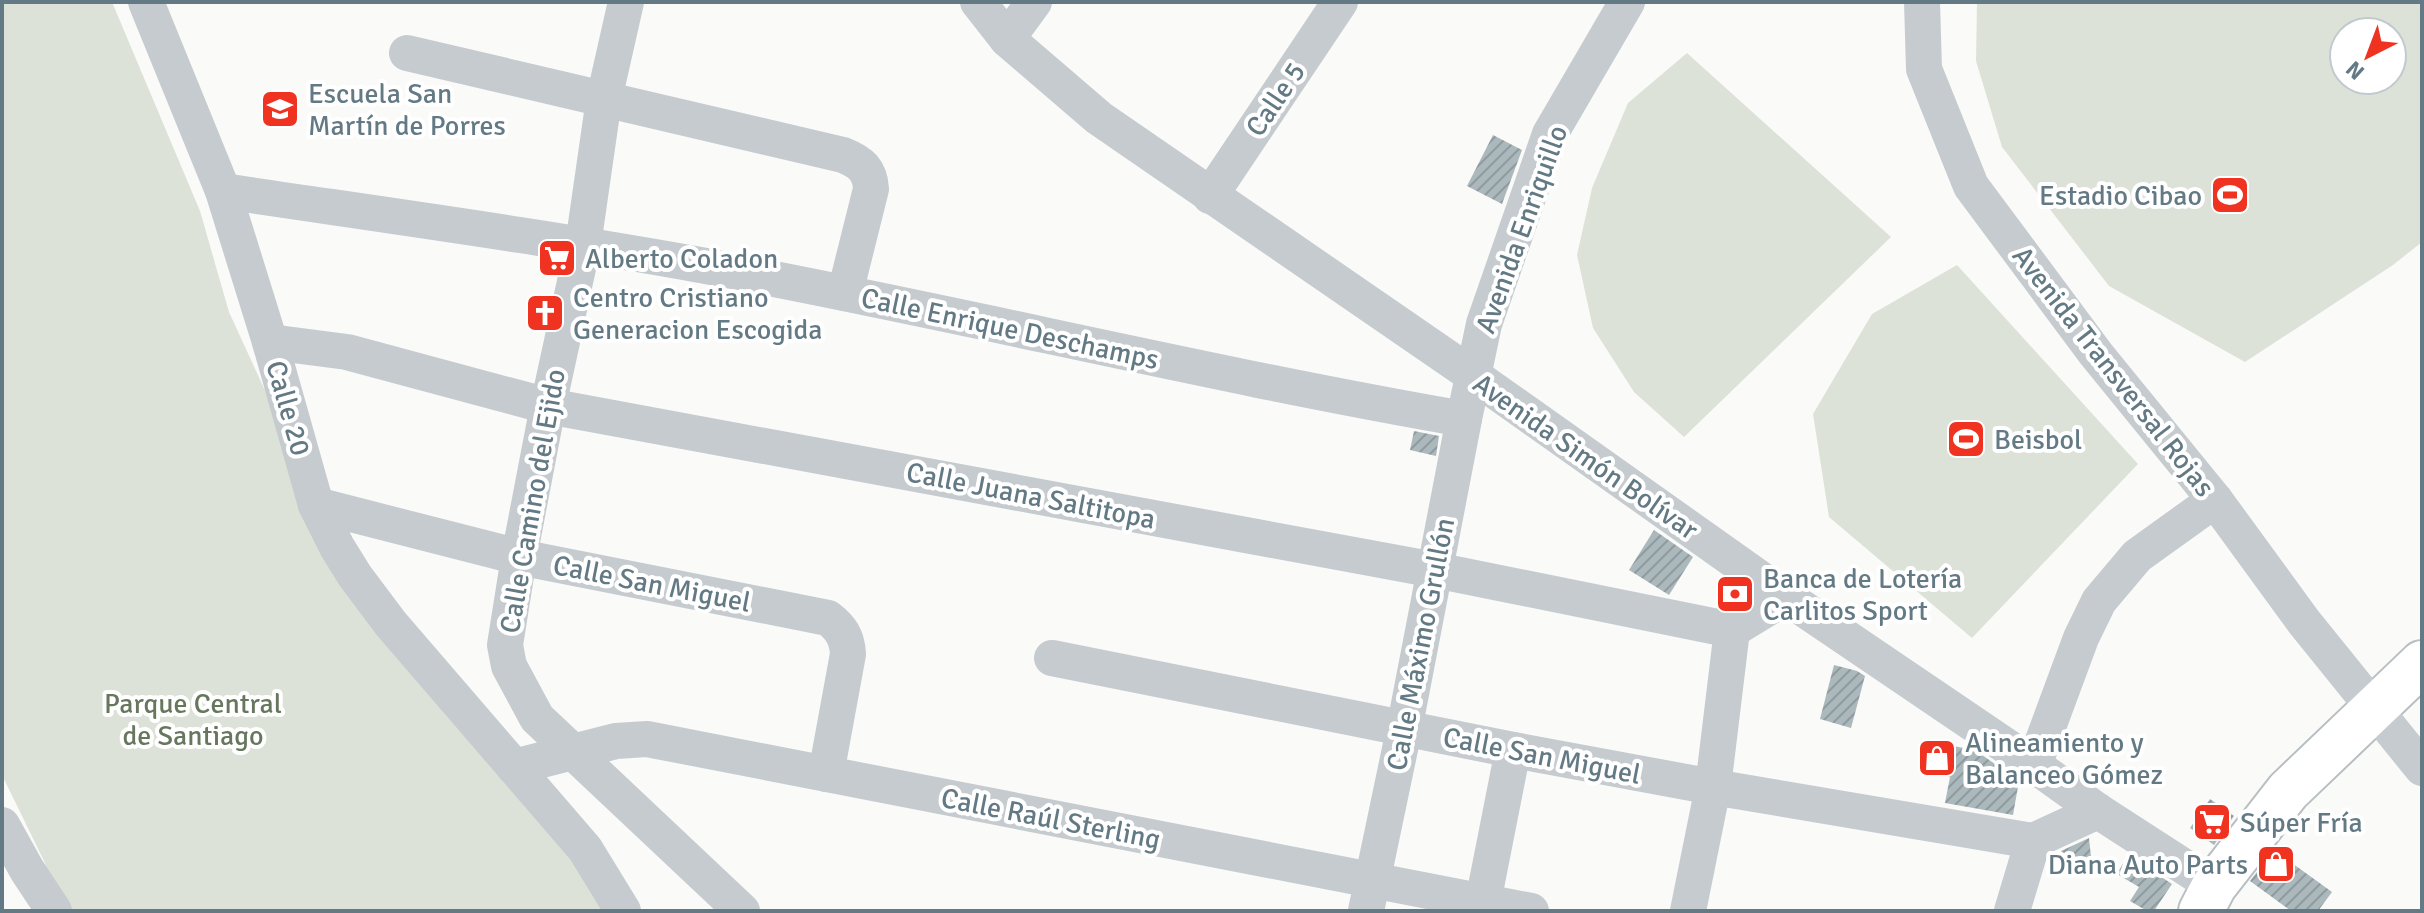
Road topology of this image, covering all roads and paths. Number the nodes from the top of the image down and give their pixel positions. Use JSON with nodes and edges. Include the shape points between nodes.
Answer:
{"nodes":[{"id":1,"x":146,"y":2,"type":"edge"},
{"id":2,"x":626,"y":2,"type":"edge"},
{"id":3,"x":978,"y":2,"type":"edge"},
{"id":4,"x":1034,"y":2,"type":"edge"},
{"id":5,"x":1340,"y":2,"type":"edge"},
{"id":6,"x":1627,"y":2,"type":"edge"},
{"id":7,"x":1922,"y":2,"type":"edge"},
{"id":8,"x":1007,"y":39,"type":"junction"},
{"id":9,"x":407,"y":53,"type":"dead end"},
{"id":10,"x":604,"y":99,"type":"junction"},
{"id":11,"x":223,"y":191,"type":"junction"},
{"id":12,"x":1210,"y":196,"type":"junction"},
{"id":13,"x":583,"y":245,"type":"junction"},
{"id":14,"x":845,"y":293,"type":"junction"},
{"id":15,"x":270,"y":342,"type":"junction"},
{"id":16,"x":1474,"y":376,"type":"junction"},
{"id":17,"x":548,"y":406,"type":"junction"},
{"id":18,"x":1464,"y":419,"type":"junction"},
{"id":19,"x":2215,"y":500,"type":"junction"},
{"id":20,"x":316,"y":505,"type":"junction"},
{"id":21,"x":519,"y":557,"type":"junction"},
{"id":22,"x":1435,"y":570,"type":"junction"},
{"id":23,"x":1786,"y":597,"type":"junction"},
{"id":24,"x":1732,"y":630,"type":"junction"},
{"id":25,"x":1052,"y":658,"type":"dead end"},
{"id":26,"x":2419,"y":672,"type":"edge"},
{"id":27,"x":2375,"y":707,"type":"junction"},
{"id":28,"x":1404,"y":730,"type":"junction"},
{"id":29,"x":1513,"y":750,"type":"junction"},
{"id":30,"x":572,"y":752,"type":"junction"},
{"id":31,"x":2034,"y":765,"type":"junction"},
{"id":32,"x":514,"y":767,"type":"junction"},
{"id":33,"x":2422,"y":768,"type":"edge"},
{"id":34,"x":826,"y":774,"type":"junction"},
{"id":35,"x":1713,"y":787,"type":"junction"},
{"id":36,"x":2098,"y":811,"type":"junction"},
{"id":37,"x":2,"y":825,"type":"edge"},
{"id":38,"x":2,"y":833,"type":"edge"},
{"id":39,"x":2033,"y":841,"type":"junction"},
{"id":40,"x":1369,"y":896,"type":"edge"},
{"id":41,"x":2208,"y":898,"type":"edge"},
{"id":42,"x":1483,"y":902,"type":"junction"},
{"id":43,"x":27,"y":911,"type":"edge"},
{"id":44,"x":54,"y":911,"type":"edge"},
{"id":45,"x":623,"y":911,"type":"edge"},
{"id":46,"x":742,"y":911,"type":"edge"},
{"id":47,"x":1531,"y":911,"type":"edge"},
{"id":48,"x":1688,"y":911,"type":"edge"},
{"id":49,"x":2012,"y":911,"type":"edge"}],
"edges":[{"from":1,"to":11,"type":"street","name":"Calle 20"},
{"from":2,"to":10,"type":"street","name":"Calle Camino del Ejido"},
{"from":3,"to":8,"type":"street","name":"Avenida Simón Bolívar"},
{"from":4,"to":8,"type":"street"},
{"from":5,"to":12,"type":"street","name":"Calle 5"},
{"from":6,"to":16,"type":"street","name":"Avenida Enriquillo","via":[[1550,134],[1484,324]]},
{"from":7,"to":19,"type":"street","name":"Avenida Transversal Rojas","via":[[1924,69],[1971,186],[2096,354]]},
{"from":8,"to":12,"type":"street","name":"Avenida Simón Bolívar","via":[[1099,118]]},
{"from":9,"to":10,"type":"street"},
{"from":10,"to":13,"type":"street","name":"Calle Camino del Ejido"},
{"from":10,"to":14,"type":"street","via":[[858,161],[867,170],[871,189]]},
{"from":11,"to":13,"type":"street","name":"Calle Enrique Deschamps"},
{"from":11,"to":15,"type":"street","name":"Calle 20"},
{"from":12,"to":16,"type":"street","name":"Avenida Simón Bolívar"},
{"from":13,"to":14,"type":"street","name":"Calle Enrique Deschamps"},
{"from":13,"to":17,"type":"street","name":"Calle Camino del Ejido"},
{"from":14,"to":18,"type":"street","name":"Calle Enrique Deschamps"},
{"from":15,"to":17,"type":"street","name":"Calle Juana Saltitopa","via":[[347,352]]},
{"from":15,"to":20,"type":"street","name":"Calle 20"},
{"from":16,"to":18,"type":"street","name":"Calle Máximo Grullón"},
{"from":16,"to":23,"type":"street","name":"Avenida Simón Bolívar"},
{"from":17,"to":21,"type":"street","name":"Calle Camino del Ejido"},
{"from":17,"to":22,"type":"street","name":"Calle Juana Saltitopa"},
{"from":18,"to":22,"type":"street","name":"Calle Máximo Grullón"},
{"from":19,"to":27,"type":"street","name":"Avenida Transversal Rojas","via":[[2304,622]]},
{"from":19,"to":31,"type":"street","via":[[2137,556],[2099,601]]},
{"from":20,"to":21,"type":"street","name":"Calle San Miguel"},
{"from":20,"to":32,"type":"street","name":"Calle 20","via":[[372,600]]},
{"from":21,"to":30,"type":"street","name":"Calle Camino del Ejido","via":[[506,629],[509,666],[537,718]]},
{"from":21,"to":34,"type":"street","name":"Calle San Miguel","via":[[828,618],[844,633],[848,654]]},
{"from":22,"to":24,"type":"street","name":"Calle Juana Saltitopa"},
{"from":22,"to":28,"type":"street","name":"Calle Máximo Grullón"},
{"from":23,"to":24,"type":"street"},
{"from":23,"to":31,"type":"street","name":"Avenida Simón Bolívar"},
{"from":24,"to":35,"type":"street"},
{"from":25,"to":28,"type":"street","name":"Calle San Miguel"},
{"from":26,"to":27,"type":"main road"},
{"from":27,"to":33,"type":"street","name":"Avenida Transversal Rojas"},
{"from":27,"to":41,"type":"main road","via":[[2288,791]]},
{"from":28,"to":29,"type":"street","name":"Calle San Miguel"},
{"from":28,"to":40,"type":"street","name":"Calle Máximo Grullón"},
{"from":29,"to":35,"type":"street","name":"Calle San Miguel"},
{"from":29,"to":42,"type":"street"},
{"from":30,"to":32,"type":"street","name":"Calle Raúl Sterling"},
{"from":30,"to":34,"type":"street","name":"Calle Raúl Sterling","via":[[647,739]]},
{"from":30,"to":46,"type":"street","name":"Calle Camino del Ejido"},
{"from":31,"to":36,"type":"street","name":"Avenida Simón Bolívar"},
{"from":32,"to":45,"type":"street","name":"Calle 20","via":[[585,849]]},
{"from":34,"to":40,"type":"street","name":"Calle Raúl Sterling"},
{"from":35,"to":39,"type":"street","name":"Calle San Miguel"},
{"from":35,"to":48,"type":"street"},
{"from":36,"to":39,"type":"street"},
{"from":36,"to":41,"type":"street","name":"Avenida Simón Bolívar"},
{"from":37,"to":44,"type":"street"},
{"from":38,"to":43,"type":"street"},
{"from":39,"to":49,"type":"street"},
{"from":40,"to":42,"type":"street","name":"Calle Raúl Sterling"},
{"from":42,"to":47,"type":"street","name":"Calle Raúl Sterling"}]}
